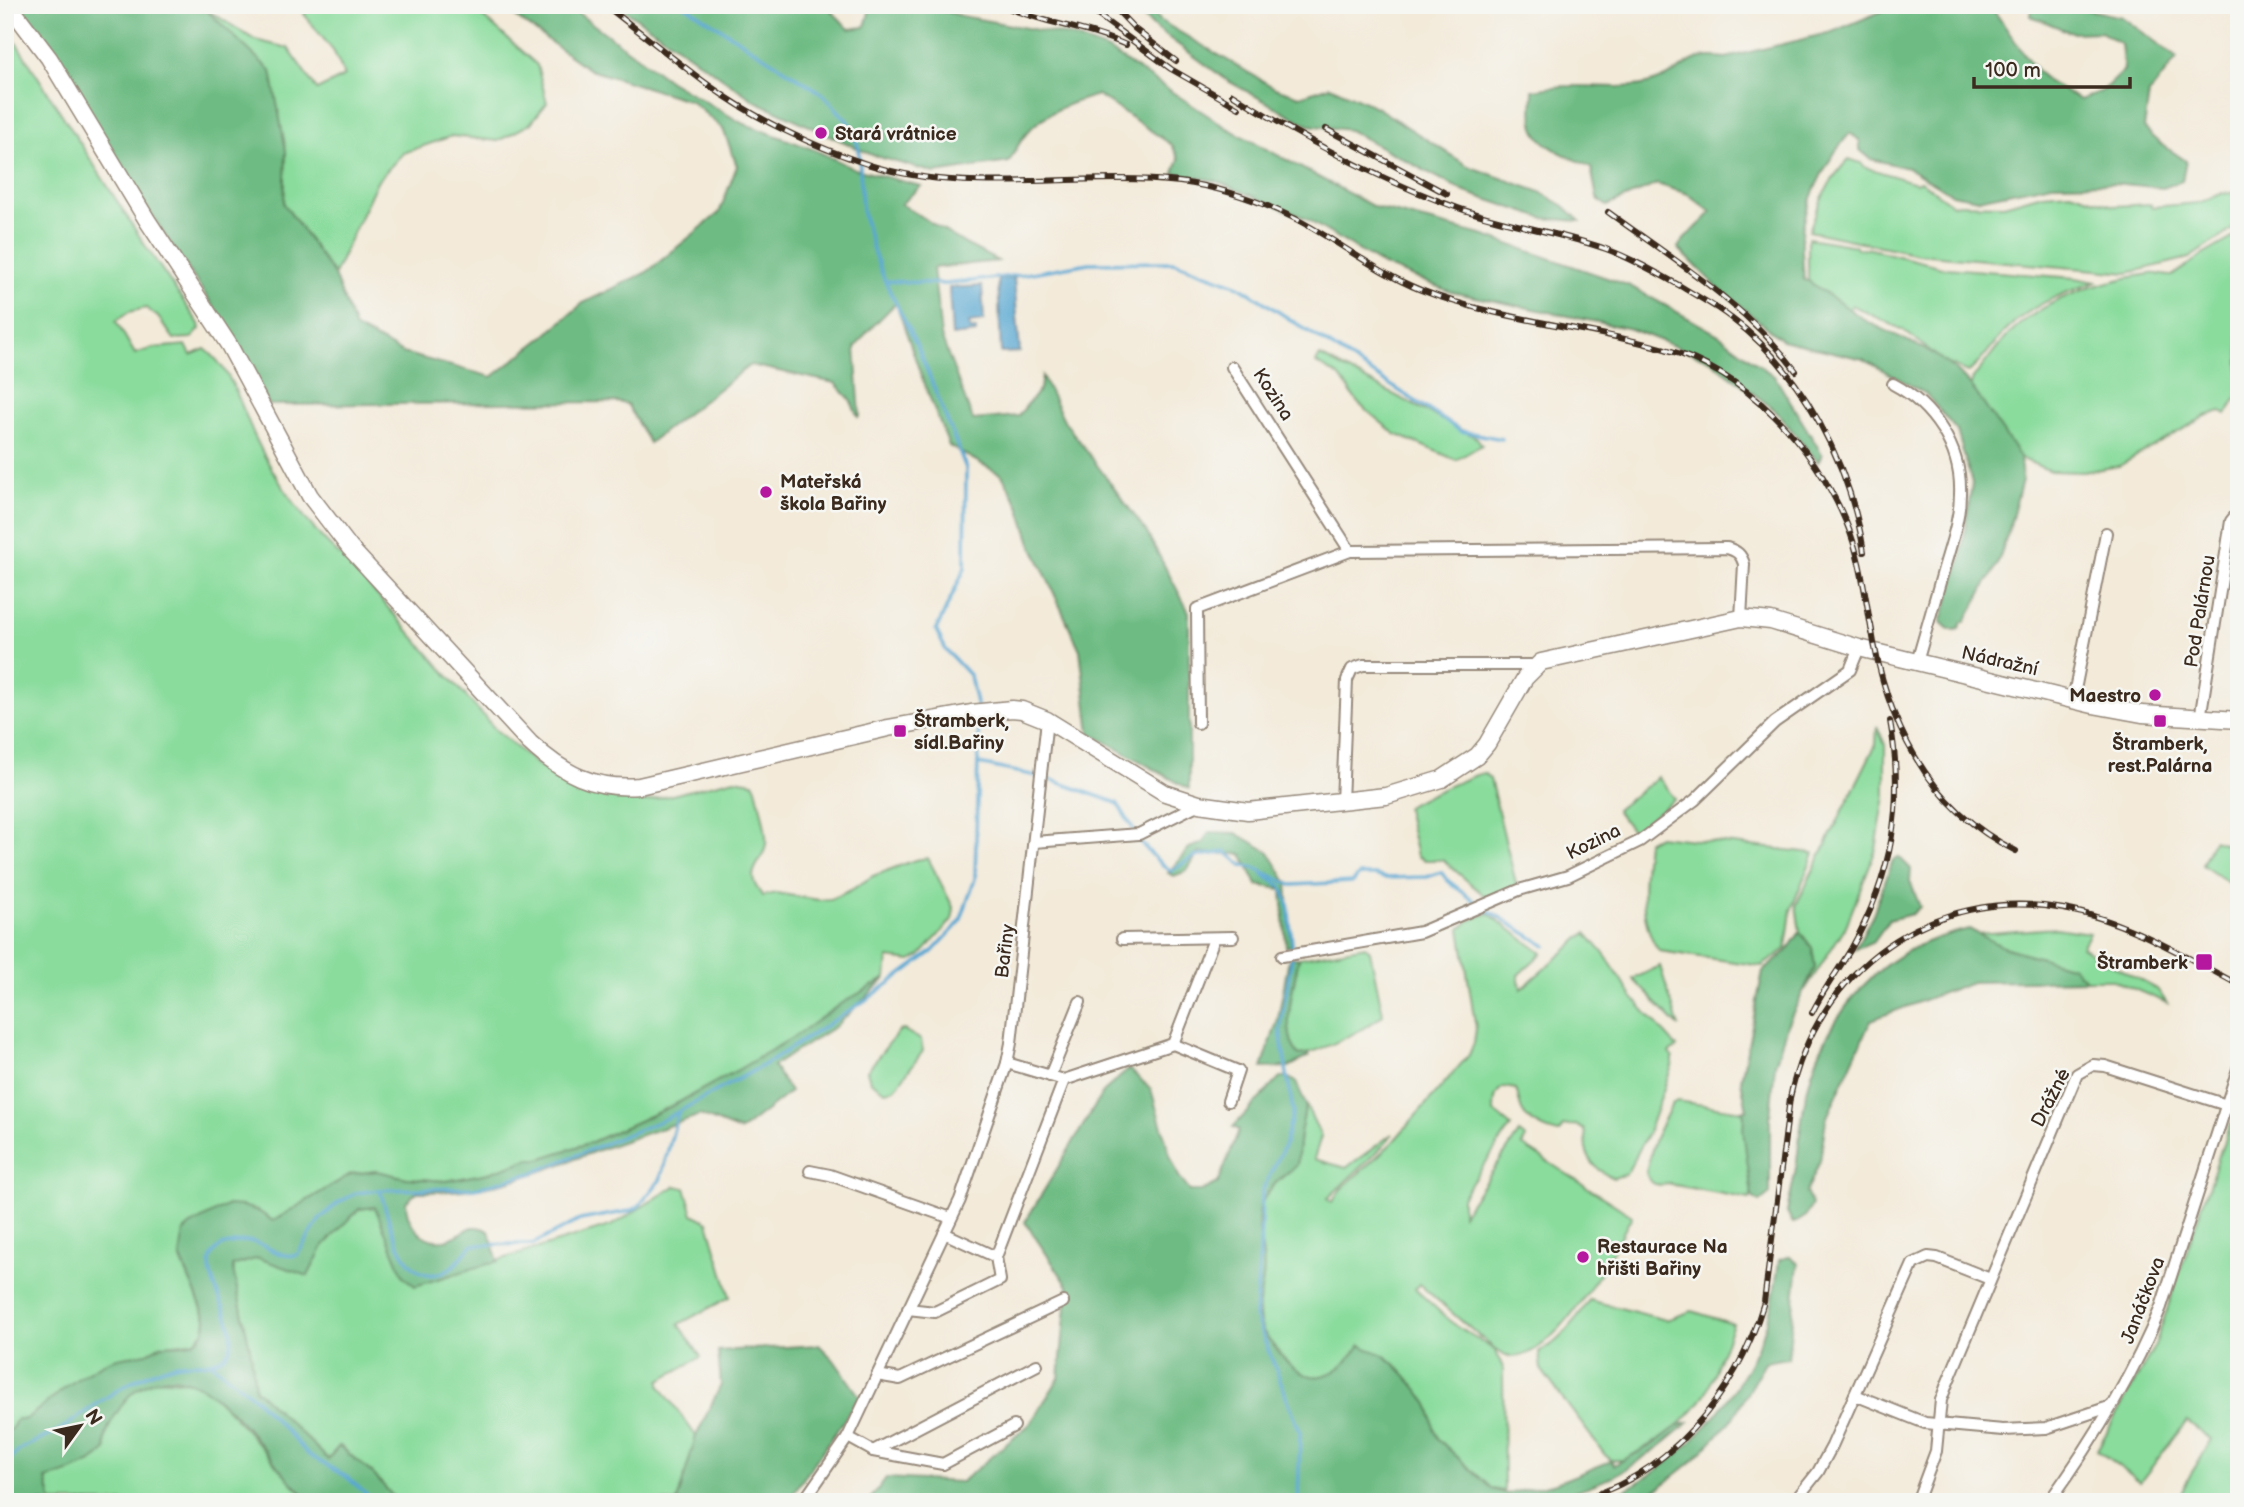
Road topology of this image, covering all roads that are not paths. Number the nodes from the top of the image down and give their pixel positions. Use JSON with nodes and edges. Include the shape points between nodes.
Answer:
{"nodes":[{"id":1,"x":9,"y":5,"type":"edge"},
{"id":2,"x":1232,"y":367,"type":"dead end"},
{"id":3,"x":1893,"y":384,"type":"dead end"},
{"id":4,"x":2239,"y":511,"type":"edge"},
{"id":5,"x":2106,"y":533,"type":"dead end"},
{"id":6,"x":1350,"y":551,"type":"junction"},
{"id":7,"x":1741,"y":618,"type":"junction"},
{"id":8,"x":1859,"y":648,"type":"junction"},
{"id":9,"x":1917,"y":662,"type":"junction"},
{"id":10,"x":1537,"y":664,"type":"junction"},
{"id":11,"x":2073,"y":700,"type":"junction"},
{"id":12,"x":2200,"y":719,"type":"junction"},
{"id":13,"x":1047,"y":720,"type":"junction"},
{"id":14,"x":2239,"y":720,"type":"edge"},
{"id":15,"x":1198,"y":723,"type":"dead end"},
{"id":16,"x":1342,"y":802,"type":"junction"},
{"id":17,"x":1199,"y":804,"type":"junction"},
{"id":18,"x":1034,"y":842,"type":"junction"},
{"id":19,"x":1233,"y":937,"type":"dead end"},
{"id":20,"x":1122,"y":939,"type":"dead end"},
{"id":21,"x":1214,"y":939,"type":"junction"},
{"id":22,"x":1282,"y":956,"type":"dead end"},
{"id":23,"x":1080,"y":1002,"type":"dead end"},
{"id":24,"x":1173,"y":1044,"type":"junction"},
{"id":25,"x":1007,"y":1063,"type":"junction"},
{"id":26,"x":2239,"y":1066,"type":"edge"},
{"id":27,"x":1050,"y":1076,"type":"junction"},
{"id":28,"x":1064,"y":1080,"type":"junction"},
{"id":29,"x":1227,"y":1101,"type":"dead end"},
{"id":30,"x":2227,"y":1105,"type":"junction"},
{"id":31,"x":2239,"y":1109,"type":"edge"},
{"id":32,"x":810,"y":1171,"type":"dead end"},
{"id":33,"x":951,"y":1218,"type":"junction"},
{"id":34,"x":944,"y":1233,"type":"junction"},
{"id":35,"x":996,"y":1257,"type":"junction"},
{"id":36,"x":1990,"y":1279,"type":"junction"},
{"id":37,"x":1063,"y":1302,"type":"dead end"},
{"id":38,"x":908,"y":1309,"type":"junction"},
{"id":39,"x":1037,"y":1365,"type":"dead end"},
{"id":40,"x":877,"y":1375,"type":"junction"},
{"id":41,"x":1855,"y":1395,"type":"junction"},
{"id":42,"x":2112,"y":1406,"type":"junction"},
{"id":43,"x":1938,"y":1424,"type":"junction"},
{"id":44,"x":1014,"y":1426,"type":"dead end"},
{"id":45,"x":848,"y":1437,"type":"junction"},
{"id":46,"x":873,"y":1451,"type":"junction"},
{"id":47,"x":803,"y":1502,"type":"edge"},
{"id":48,"x":1794,"y":1502,"type":"edge"},
{"id":49,"x":1917,"y":1502,"type":"edge"},
{"id":50,"x":2049,"y":1502,"type":"edge"}],
"edges":[{"from":1,"to":13,"type":"main road","via":[[49,58],[229,345],[310,496],[350,548],[530,743],[554,763],[593,783],[639,786],[888,728],[979,712],[1022,710]]},
{"from":2,"to":6,"type":"street","name":"Kozina"},
{"from":3,"to":9,"type":"street","via":[[1916,397],[1936,420],[1951,449],[1960,482],[1953,535]]},
{"from":4,"to":12,"type":"street","name":"Pod Palárnou","via":[[2231,521]]},
{"from":5,"to":11,"type":"street"},
{"from":6,"to":7,"type":"street","via":[[1727,548],[1737,551],[1744,564]]},
{"from":6,"to":15,"type":"street","via":[[1197,609]]},
{"from":7,"to":8,"type":"main road","via":[[1772,621]]},
{"from":7,"to":10,"type":"main road"},
{"from":8,"to":9,"type":"main road","name":"Nádražní"},
{"from":8,"to":22,"type":"street","name":"Kozina","via":[[1850,670],[1776,722],[1695,800],[1640,841],[1569,876],[1519,890],[1421,932]]},
{"from":9,"to":11,"type":"main road","name":"Nádražní"},
{"from":10,"to":16,"type":"main road","via":[[1487,744],[1464,766],[1416,789]]},
{"from":10,"to":16,"type":"street","via":[[1363,665],[1352,670],[1347,680]]},
{"from":11,"to":12,"type":"main road","name":"Nádražní","via":[[2142,714]]},
{"from":12,"to":14,"type":"main road","name":"Nádražní"},
{"from":13,"to":17,"type":"main road","via":[[1166,793]]},
{"from":13,"to":18,"type":"street","name":"Bařiny"},
{"from":16,"to":17,"type":"main road","via":[[1248,811]]},
{"from":17,"to":18,"type":"street","via":[[1139,834]]},
{"from":18,"to":25,"type":"street","name":"Bařiny"},
{"from":19,"to":21,"type":"street"},
{"from":20,"to":21,"type":"street"},
{"from":21,"to":24,"type":"street"},
{"from":23,"to":27,"type":"street"},
{"from":24,"to":28,"type":"street"},
{"from":24,"to":29,"type":"street","via":[[1238,1071]]},
{"from":25,"to":27,"type":"street"},
{"from":25,"to":33,"type":"street","name":"Bařiny"},
{"from":26,"to":30,"type":"street"},
{"from":27,"to":28,"type":"street"},
{"from":28,"to":35,"type":"street"},
{"from":30,"to":31,"type":"street"},
{"from":30,"to":36,"type":"street","name":"Drážné","via":[[2105,1066],[2082,1069],[2068,1091]]},
{"from":30,"to":42,"type":"street","name":"Janáčkova","via":[[2161,1307]]},
{"from":32,"to":33,"type":"street"},
{"from":33,"to":34,"type":"street","name":"Bařiny"},
{"from":34,"to":35,"type":"street"},
{"from":34,"to":38,"type":"street","name":"Bařiny"},
{"from":35,"to":38,"type":"street","via":[[1000,1280],[935,1312]]},
{"from":36,"to":41,"type":"street","via":[[1937,1258],[1913,1264]]},
{"from":36,"to":43,"type":"street","name":"Drážné","via":[[1941,1400]]},
{"from":37,"to":40,"type":"street","via":[[900,1379]]},
{"from":38,"to":40,"type":"street","name":"Bařiny"},
{"from":39,"to":46,"type":"street"},
{"from":40,"to":45,"type":"street","name":"Bařiny"},
{"from":41,"to":43,"type":"street","via":[[1913,1420]]},
{"from":41,"to":48,"type":"street","via":[[1818,1472]]},
{"from":42,"to":43,"type":"street","via":[[2046,1428],[2022,1431]]},
{"from":42,"to":50,"type":"street","name":"Janáčkova"},
{"from":43,"to":49,"type":"street","name":"Drážné","via":[[1936,1451]]},
{"from":44,"to":46,"type":"street","via":[[943,1464]]},
{"from":45,"to":46,"type":"street"},
{"from":45,"to":47,"type":"street","name":"Bařiny"}]}
